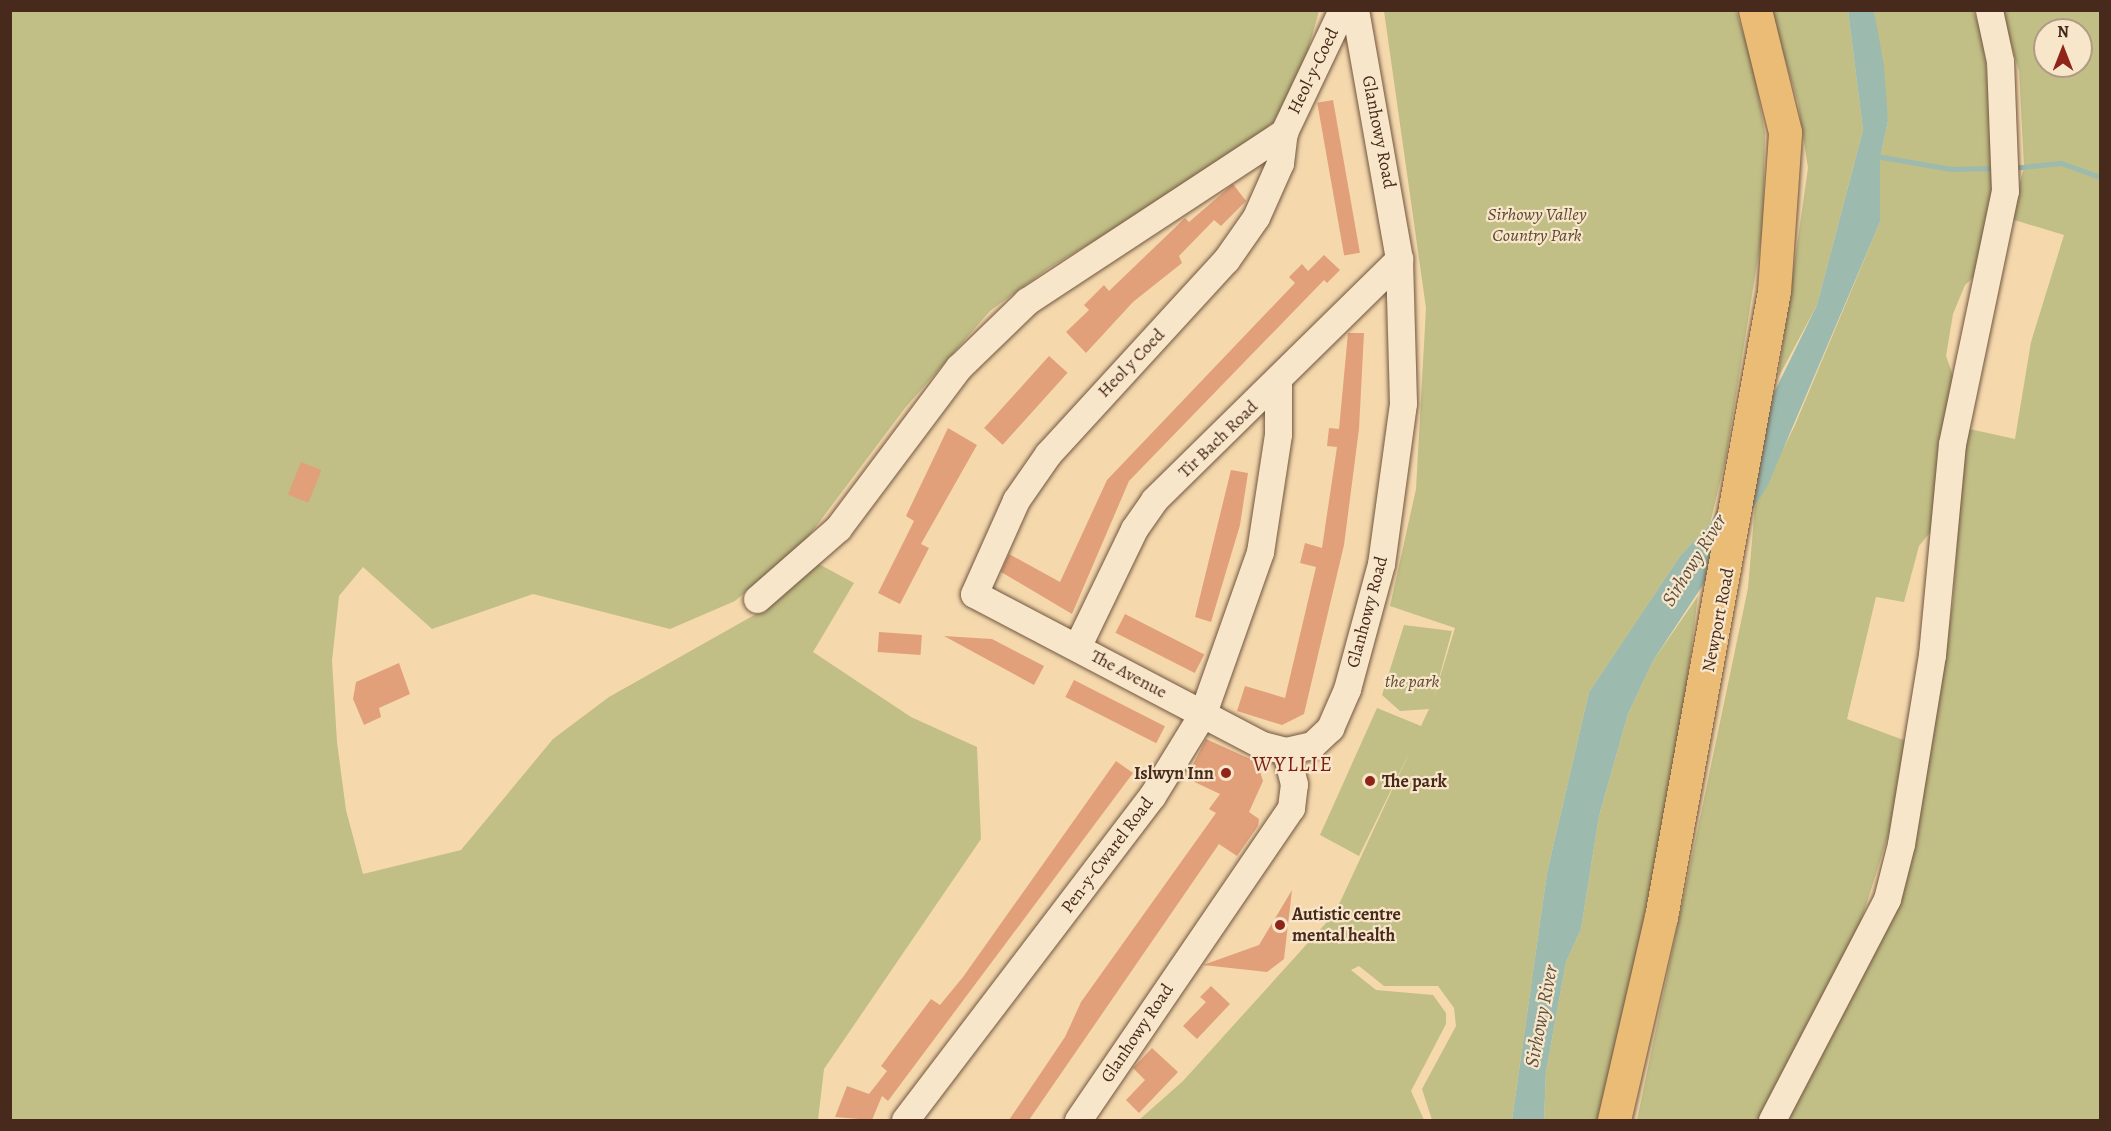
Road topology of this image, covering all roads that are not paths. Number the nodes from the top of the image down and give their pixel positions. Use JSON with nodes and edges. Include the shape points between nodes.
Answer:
{"nodes":[{"id":1,"x":1342,"y":10,"type":"edge"},
{"id":2,"x":1355,"y":10,"type":"edge"},
{"id":3,"x":1755,"y":10,"type":"edge"},
{"id":4,"x":1989,"y":10,"type":"edge"},
{"id":5,"x":1284,"y":132,"type":"junction"},
{"id":6,"x":1399,"y":259,"type":"junction"},
{"id":7,"x":1278,"y":382,"type":"junction"},
{"id":8,"x":974,"y":594,"type":"joint"},
{"id":9,"x":757,"y":599,"type":"dead end"},
{"id":10,"x":1077,"y":647,"type":"junction"},
{"id":11,"x":1203,"y":713,"type":"junction"},
{"id":12,"x":1286,"y":751,"type":"junction"},
{"id":13,"x":905,"y":1120,"type":"edge"},
{"id":14,"x":1078,"y":1120,"type":"edge"},
{"id":15,"x":1614,"y":1120,"type":"edge"},
{"id":16,"x":1772,"y":1120,"type":"edge"}],
"edges":[{"from":1,"to":5,"type":"street","name":"Heol-y-Coed"},
{"from":2,"to":6,"type":"street","name":"Glanhowy Road"},
{"from":3,"to":15,"type":"main road","name":"Newport Road","via":[[1785,132],[1774,291],[1724,589],[1656,940]]},
{"from":4,"to":16,"type":"street","via":[[2000,61],[2004,192],[1952,444],[1932,655],[1901,844],[1887,899]]},
{"from":5,"to":8,"type":"street","name":"Heol y Coed","via":[[1280,163],[1256,217],[1226,260],[1048,454],[1016,500]]},
{"from":5,"to":9,"type":"street","via":[[1027,301],[958,367],[838,528]]},
{"from":6,"to":7,"type":"street","name":"Tir Bach Road"},
{"from":6,"to":12,"type":"street","name":"Glanhowy Road","via":[[1403,404],[1381,564],[1347,689],[1330,728],[1312,744]]},
{"from":7,"to":10,"type":"street","name":"Tir Bach Road","via":[[1154,500],[1129,538]]},
{"from":7,"to":11,"type":"street","name":"Pen-y-Cwarel Road","via":[[1278,434],[1260,552]]},
{"from":8,"to":10,"type":"street","name":"The Avenue"},
{"from":10,"to":11,"type":"street","name":"The Avenue"},
{"from":11,"to":12,"type":"street","name":"The Avenue","via":[[1262,745]]},
{"from":11,"to":13,"type":"street","name":"Pen-y-Cwarel Road","via":[[1152,796]]},
{"from":12,"to":14,"type":"street","name":"Glanhowy Road","via":[[1293,792],[1278,831]]}]}
